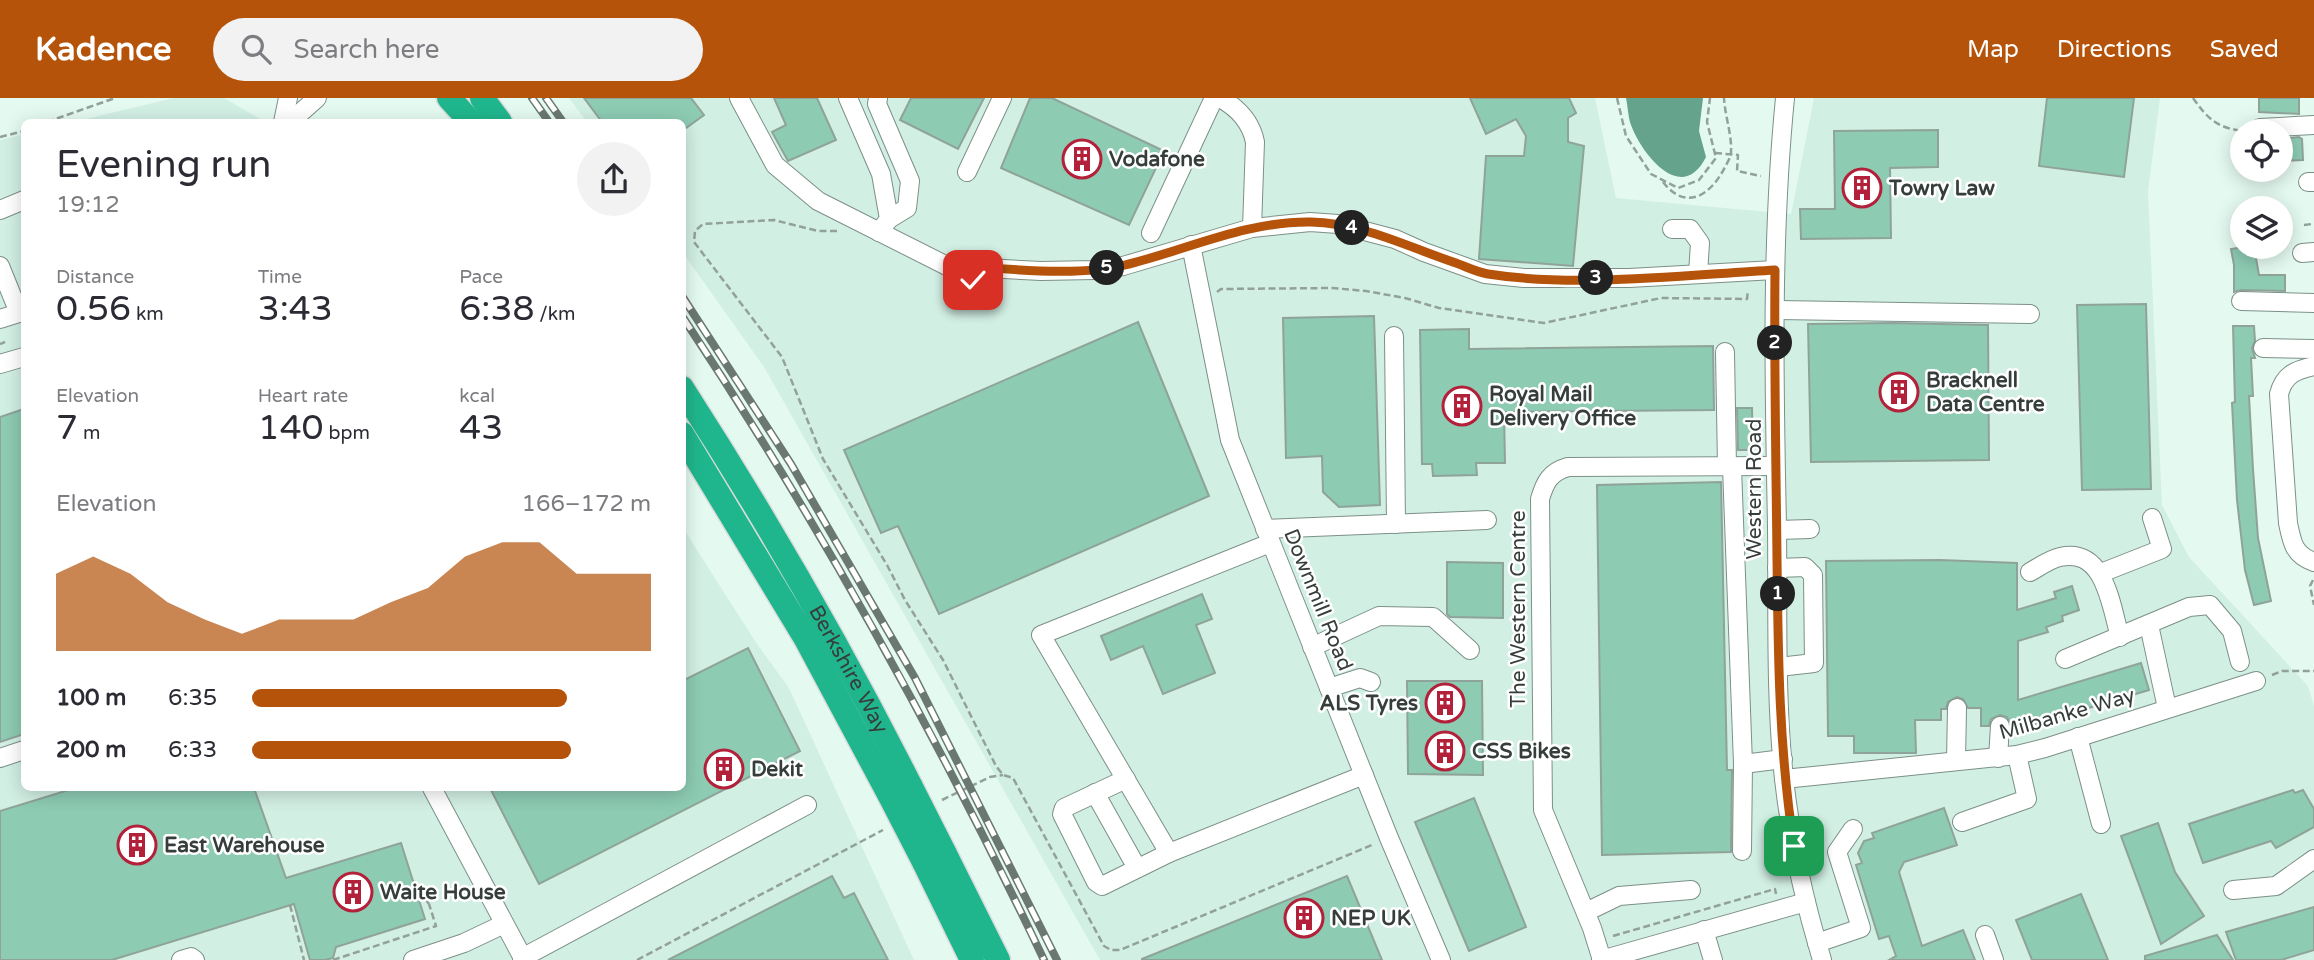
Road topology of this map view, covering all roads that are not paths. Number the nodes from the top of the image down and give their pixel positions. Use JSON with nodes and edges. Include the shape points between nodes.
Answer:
{"nodes":[{"id":1,"x":288,"y":98,"type":"edge"},
{"id":2,"x":317,"y":98,"type":"edge"},
{"id":3,"x":449,"y":98,"type":"edge"},
{"id":4,"x":482,"y":98,"type":"edge"},
{"id":5,"x":739,"y":98,"type":"edge"},
{"id":6,"x":848,"y":98,"type":"edge"},
{"id":7,"x":878,"y":98,"type":"edge"},
{"id":8,"x":1002,"y":98,"type":"edge"},
{"id":9,"x":1217,"y":98,"type":"edge"},
{"id":10,"x":1785,"y":98,"type":"edge"},
{"id":11,"x":284,"y":119,"type":"edge"},
{"id":12,"x":293,"y":119,"type":"edge"},
{"id":13,"x":468,"y":119,"type":"edge"},
{"id":14,"x":498,"y":119,"type":"edge"},
{"id":15,"x":2314,"y":125,"type":"edge"},
{"id":16,"x":2293,"y":126,"type":"edge"},
{"id":17,"x":967,"y":172,"type":"dead end"},
{"id":18,"x":21,"y":201,"type":"edge"},
{"id":19,"x":0,"y":210,"type":"edge"},
{"id":20,"x":884,"y":226,"type":"junction"},
{"id":21,"x":1252,"y":228,"type":"junction"},
{"id":22,"x":1672,"y":229,"type":"dead end"},
{"id":23,"x":1151,"y":233,"type":"dead end"},
{"id":24,"x":1191,"y":246,"type":"junction"},
{"id":25,"x":0,"y":265,"type":"edge"},
{"id":26,"x":1775,"y":270,"type":"junction"},
{"id":27,"x":1698,"y":274,"type":"junction"},
{"id":28,"x":2241,"y":301,"type":"dead end"},
{"id":29,"x":2314,"y":303,"type":"edge"},
{"id":30,"x":21,"y":309,"type":"edge"},
{"id":31,"x":1775,"y":310,"type":"junction"},
{"id":32,"x":21,"y":311,"type":"edge"},
{"id":33,"x":2262,"y":312,"type":"dead end"},
{"id":34,"x":2314,"y":313,"type":"edge"},
{"id":35,"x":2029,"y":314,"type":"dead end"},
{"id":36,"x":0,"y":319,"type":"edge"},
{"id":37,"x":1394,"y":336,"type":"dead end"},
{"id":38,"x":2263,"y":348,"type":"dead end"},
{"id":39,"x":2314,"y":349,"type":"edge"},
{"id":40,"x":1725,"y":352,"type":"dead end"},
{"id":41,"x":21,"y":358,"type":"edge"},
{"id":42,"x":0,"y":364,"type":"edge"},
{"id":43,"x":2314,"y":366,"type":"edge"},
{"id":44,"x":686,"y":394,"type":"edge"},
{"id":45,"x":686,"y":441,"type":"edge"},
{"id":46,"x":1775,"y":466,"type":"junction"},
{"id":47,"x":1729,"y":467,"type":"junction"},
{"id":48,"x":2152,"y":518,"type":"dead end"},
{"id":49,"x":1487,"y":520,"type":"dead end"},
{"id":50,"x":1396,"y":524,"type":"junction"},
{"id":51,"x":1810,"y":529,"type":"dead end"},
{"id":52,"x":1777,"y":530,"type":"junction"},
{"id":53,"x":1267,"y":536,"type":"junction"},
{"id":54,"x":2314,"y":562,"type":"edge"},
{"id":55,"x":1777,"y":568,"type":"junction"},
{"id":56,"x":2030,"y":572,"type":"dead end"},
{"id":57,"x":2101,"y":573,"type":"junction"},
{"id":58,"x":2149,"y":625,"type":"junction"},
{"id":59,"x":2120,"y":637,"type":"junction"},
{"id":60,"x":1312,"y":647,"type":"junction"},
{"id":61,"x":1470,"y":650,"type":"dead end"},
{"id":62,"x":2065,"y":659,"type":"dead end"},
{"id":63,"x":2240,"y":662,"type":"dead end"},
{"id":64,"x":1779,"y":667,"type":"junction"},
{"id":65,"x":2256,"y":681,"type":"road end"},
{"id":66,"x":1371,"y":682,"type":"dead end"},
{"id":67,"x":1329,"y":688,"type":"junction"},
{"id":68,"x":1957,"y":708,"type":"dead end"},
{"id":69,"x":2167,"y":708,"type":"junction"},
{"id":70,"x":2000,"y":726,"type":"dead end"},
{"id":71,"x":2078,"y":737,"type":"junction"},
{"id":72,"x":21,"y":751,"type":"edge"},
{"id":73,"x":2017,"y":755,"type":"junction"},
{"id":74,"x":0,"y":758,"type":"edge"},
{"id":75,"x":1998,"y":758,"type":"junction"},
{"id":76,"x":1783,"y":759,"type":"junction"},
{"id":77,"x":1956,"y":760,"type":"junction"},
{"id":78,"x":1743,"y":764,"type":"junction"},
{"id":79,"x":1364,"y":775,"type":"junction"},
{"id":80,"x":1126,"y":779,"type":"junction"},
{"id":81,"x":1784,"y":779,"type":"junction"},
{"id":82,"x":434,"y":791,"type":"edge"},
{"id":83,"x":901,"y":791,"type":"junction"},
{"id":84,"x":1095,"y":793,"type":"junction"},
{"id":85,"x":807,"y":805,"type":"dead end"},
{"id":86,"x":1962,"y":822,"type":"dead end"},
{"id":87,"x":2101,"y":824,"type":"dead end"},
{"id":88,"x":1853,"y":829,"type":"dead end"},
{"id":89,"x":1742,"y":850,"type":"dead end"},
{"id":90,"x":1169,"y":853,"type":"junction"},
{"id":91,"x":934,"y":857,"type":"junction"},
{"id":92,"x":2314,"y":859,"type":"edge"},
{"id":93,"x":1137,"y":869,"type":"junction"},
{"id":94,"x":1690,"y":890,"type":"dead end"},
{"id":95,"x":2233,"y":890,"type":"dead end"},
{"id":96,"x":1806,"y":902,"type":"junction"},
{"id":97,"x":1586,"y":912,"type":"junction"},
{"id":98,"x":504,"y":924,"type":"junction"},
{"id":99,"x":1704,"y":930,"type":"junction"},
{"id":100,"x":1985,"y":935,"type":"dead end"},
{"id":101,"x":1819,"y":952,"type":"edge"},
{"id":102,"x":523,"y":959,"type":"edge"},
{"id":103,"x":181,"y":960,"type":"edge"},
{"id":104,"x":195,"y":960,"type":"edge"},
{"id":105,"x":414,"y":960,"type":"edge"},
{"id":106,"x":972,"y":960,"type":"edge"},
{"id":107,"x":998,"y":960,"type":"edge"},
{"id":108,"x":1441,"y":960,"type":"edge"},
{"id":109,"x":1602,"y":960,"type":"edge"},
{"id":110,"x":1713,"y":960,"type":"edge"},
{"id":111,"x":1994,"y":960,"type":"edge"}],
"edges":[{"from":1,"to":11,"type":"street"},
{"from":2,"to":12,"type":"street"},
{"from":3,"to":13,"type":"highway"},
{"from":4,"to":14,"type":"highway"},
{"from":5,"to":20,"type":"street","via":[[775,165],[818,201]]},
{"from":6,"to":20,"type":"street","via":[[881,174]]},
{"from":7,"to":20,"type":"street","via":[[910,181],[907,208]]},
{"from":8,"to":17,"type":"street"},
{"from":9,"to":21,"type":"street","via":[[1236,110],[1252,130]]},
{"from":9,"to":23,"type":"street"},
{"from":10,"to":26,"type":"street","name":"Western Road"},
{"from":15,"to":16,"type":"street"},
{"from":18,"to":19,"type":"street"},
{"from":20,"to":24,"type":"street","via":[[947,266],[975,274],[1095,270]]},
{"from":21,"to":24,"type":"street"},
{"from":21,"to":27,"type":"street","via":[[1338,224],[1395,239],[1485,274],[1629,278]]},
{"from":22,"to":27,"type":"street","via":[[1690,229],[1700,243]]},
{"from":24,"to":53,"type":"street","name":"Downmill Road","via":[[1230,440]]},
{"from":25,"to":30,"type":"street"},
{"from":26,"to":27,"type":"street"},
{"from":26,"to":31,"type":"street","name":"Western Road"},
{"from":28,"to":29,"type":"street"},
{"from":31,"to":35,"type":"street"},
{"from":31,"to":46,"type":"street","name":"Western Road"},
{"from":32,"to":36,"type":"street"},
{"from":33,"to":34,"type":"street"},
{"from":37,"to":50,"type":"street"},
{"from":38,"to":39,"type":"street"},
{"from":40,"to":47,"type":"street"},
{"from":41,"to":42,"type":"street"},
{"from":43,"to":54,"type":"street","via":[[2286,377],[2279,394],[2292,543],[2297,554]]},
{"from":44,"to":83,"type":"highway","name":"Berkshire Way","via":[[778,543],[882,729]]},
{"from":45,"to":83,"type":"highway","name":"Berkshire Way"},
{"from":46,"to":47,"type":"street","name":"The Western Centre"},
{"from":46,"to":52,"type":"street","name":"Western Road"},
{"from":47,"to":78,"type":"street"},
{"from":47,"to":97,"type":"street","name":"The Western Centre","via":[[1568,467],[1556,471],[1543,489],[1543,810]]},
{"from":48,"to":57,"type":"street","via":[[2162,549]]},
{"from":49,"to":50,"type":"street"},
{"from":50,"to":53,"type":"street"},
{"from":51,"to":52,"type":"street"},
{"from":52,"to":55,"type":"street","name":"Western Road"},
{"from":53,"to":60,"type":"street","name":"Downmill Road"},
{"from":53,"to":80,"type":"street","via":[[1041,635]]},
{"from":55,"to":64,"type":"street","name":"Western Road"},
{"from":55,"to":64,"type":"street","via":[[1805,567],[1812,575],[1814,663]]},
{"from":56,"to":57,"type":"street","via":[[2059,557],[2077,556]]},
{"from":57,"to":59,"type":"street"},
{"from":58,"to":59,"type":"street"},
{"from":58,"to":63,"type":"street","via":[[2189,607],[2210,605],[2232,631]]},
{"from":58,"to":69,"type":"street"},
{"from":59,"to":62,"type":"street"},
{"from":60,"to":61,"type":"street","via":[[1379,615],[1433,617]]},
{"from":60,"to":67,"type":"street","name":"Downmill Road"},
{"from":64,"to":76,"type":"street","name":"Western Road"},
{"from":65,"to":69,"type":"street","name":"Milbanke Way"},
{"from":66,"to":67,"type":"street","via":[[1360,678]]},
{"from":67,"to":79,"type":"street","name":"Downmill Road"},
{"from":68,"to":77,"type":"street"},
{"from":69,"to":71,"type":"street","name":"Milbanke Way"},
{"from":70,"to":75,"type":"street"},
{"from":71,"to":73,"type":"street","name":"Milbanke Way"},
{"from":71,"to":87,"type":"street"},
{"from":72,"to":74,"type":"street"},
{"from":73,"to":75,"type":"street","name":"Milbanke Way"},
{"from":73,"to":86,"type":"street","via":[[2027,799]]},
{"from":75,"to":77,"type":"street","name":"Milbanke Way"},
{"from":76,"to":78,"type":"street"},
{"from":76,"to":81,"type":"street","name":"Western Road"},
{"from":77,"to":81,"type":"street","name":"Milbanke Way"},
{"from":78,"to":89,"type":"street"},
{"from":79,"to":90,"type":"street"},
{"from":79,"to":108,"type":"street","name":"Downmill Road","via":[[1394,870]]},
{"from":80,"to":84,"type":"street"},
{"from":80,"to":90,"type":"street"},
{"from":81,"to":96,"type":"street","name":"Western Road"},
{"from":82,"to":98,"type":"street"},
{"from":83,"to":91,"type":"highway","name":"Berkshire Way","bridge":true},
{"from":84,"to":93,"type":"street"},
{"from":84,"to":93,"type":"street","via":[[1062,814],[1096,882],[1102,886]]},
{"from":85,"to":102,"type":"street"},
{"from":88,"to":101,"type":"street","via":[[1837,852],[1861,928]]},
{"from":90,"to":93,"type":"street"},
{"from":91,"to":106,"type":"highway","name":"Berkshire Way"},
{"from":91,"to":107,"type":"highway","name":"Berkshire Way"},
{"from":92,"to":95,"type":"street","via":[[2276,886]]},
{"from":94,"to":97,"type":"street","via":[[1619,896]]},
{"from":96,"to":99,"type":"street"},
{"from":96,"to":101,"type":"street","name":"Western Road"},
{"from":97,"to":109,"type":"street","name":"The Western Centre"},
{"from":98,"to":102,"type":"street"},
{"from":98,"to":105,"type":"street","via":[[484,936]]},
{"from":99,"to":109,"type":"street"},
{"from":99,"to":110,"type":"street"},
{"from":100,"to":111,"type":"street"},
{"from":103,"to":104,"type":"street"}]}
